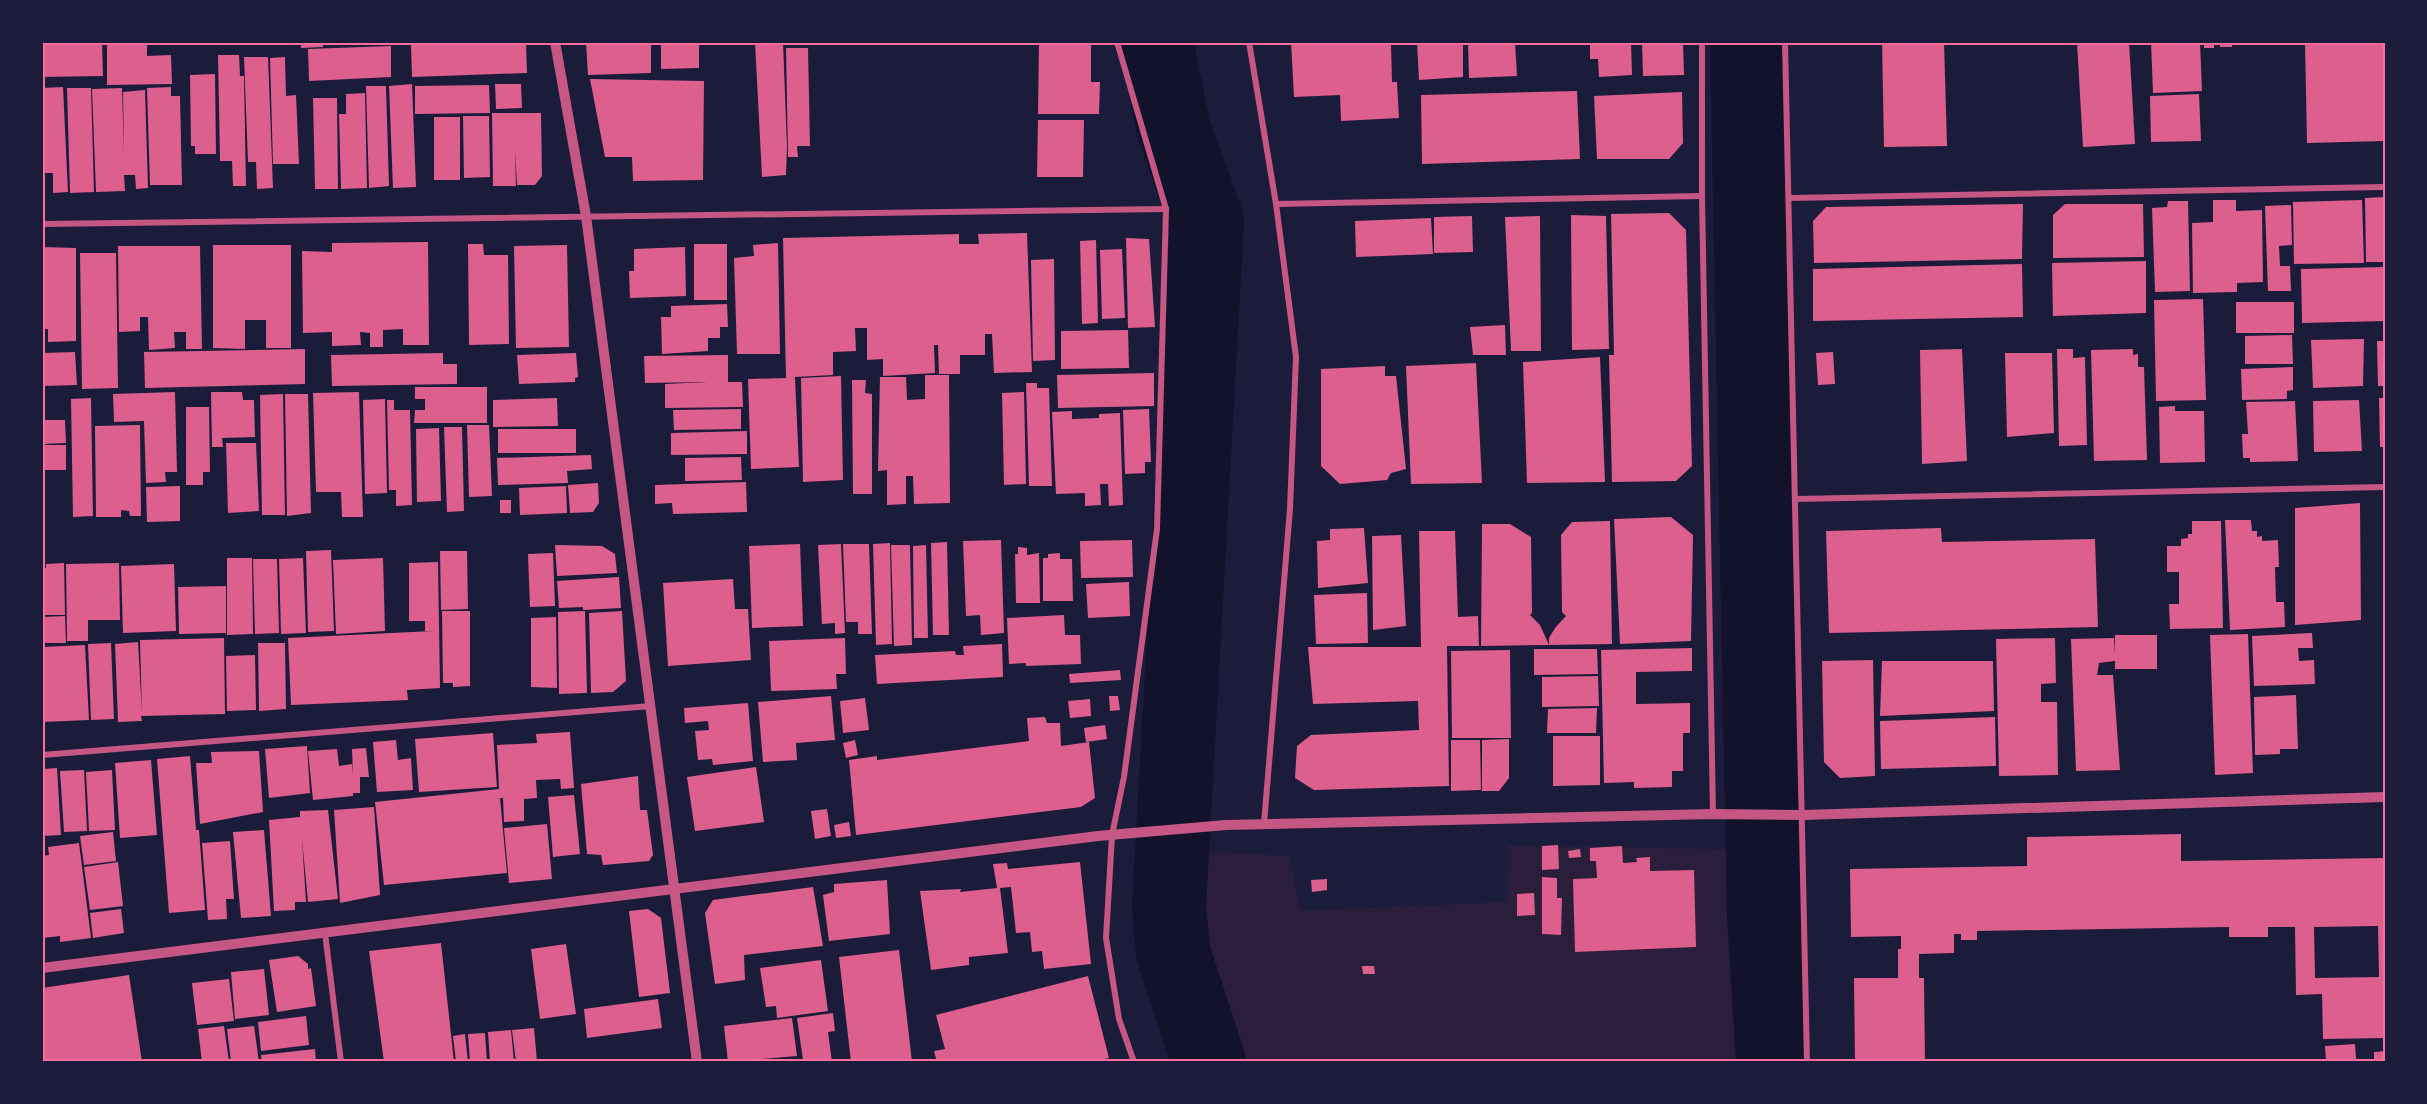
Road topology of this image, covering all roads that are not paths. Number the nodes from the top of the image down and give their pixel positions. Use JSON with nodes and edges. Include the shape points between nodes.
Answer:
{"nodes":[{"id":1,"x":555,"y":42,"type":"edge"},
{"id":2,"x":1117,"y":42,"type":"edge"},
{"id":3,"x":1249,"y":42,"type":"edge"},
{"id":4,"x":1702,"y":42,"type":"edge"},
{"id":5,"x":1785,"y":42,"type":"edge"},
{"id":6,"x":2385,"y":186,"type":"edge"},
{"id":7,"x":1702,"y":196,"type":"junction"},
{"id":8,"x":1789,"y":198,"type":"junction"},
{"id":9,"x":1276,"y":204,"type":"junction"},
{"id":10,"x":1166,"y":209,"type":"junction"},
{"id":11,"x":586,"y":216,"type":"junction"},
{"id":12,"x":42,"y":224,"type":"edge"},
{"id":13,"x":2385,"y":487,"type":"edge"},
{"id":14,"x":1795,"y":499,"type":"junction"},
{"id":15,"x":651,"y":706,"type":"junction"},
{"id":16,"x":42,"y":755,"type":"edge"},
{"id":17,"x":2385,"y":797,"type":"edge"},
{"id":18,"x":1713,"y":814,"type":"junction"},
{"id":19,"x":1803,"y":815,"type":"junction"},
{"id":20,"x":1264,"y":824,"type":"junction"},
{"id":21,"x":1112,"y":835,"type":"junction"},
{"id":22,"x":676,"y":890,"type":"junction"},
{"id":23,"x":325,"y":933,"type":"junction"},
{"id":24,"x":42,"y":968,"type":"edge"},
{"id":25,"x":341,"y":1062,"type":"edge"},
{"id":26,"x":697,"y":1062,"type":"edge"},
{"id":27,"x":1134,"y":1062,"type":"edge"},
{"id":28,"x":1808,"y":1062,"type":"edge"}],
"edges":[{"from":1,"to":11,"type":"street"},
{"from":2,"to":10,"type":"street"},
{"from":3,"to":9,"type":"street"},
{"from":4,"to":7,"type":"street"},
{"from":5,"to":8,"type":"street"},
{"from":6,"to":8,"type":"street"},
{"from":7,"to":9,"type":"street"},
{"from":7,"to":18,"type":"street"},
{"from":8,"to":14,"type":"street"},
{"from":9,"to":20,"type":"street","via":[[1296,357],[1290,509]]},
{"from":10,"to":11,"type":"street"},
{"from":10,"to":21,"type":"street","via":[[1157,529],[1124,777]]},
{"from":11,"to":12,"type":"street"},
{"from":11,"to":15,"type":"street"},
{"from":13,"to":14,"type":"street"},
{"from":14,"to":19,"type":"street"},
{"from":15,"to":16,"type":"street"},
{"from":15,"to":22,"type":"street"},
{"from":17,"to":19,"type":"street"},
{"from":18,"to":19,"type":"street"},
{"from":18,"to":20,"type":"street"},
{"from":19,"to":28,"type":"street"},
{"from":20,"to":21,"type":"street"},
{"from":21,"to":22,"type":"street"},
{"from":21,"to":27,"type":"street","via":[[1106,938],[1119,1019]]},
{"from":22,"to":23,"type":"street"},
{"from":22,"to":26,"type":"street"},
{"from":23,"to":24,"type":"street"},
{"from":23,"to":25,"type":"street"}]}
